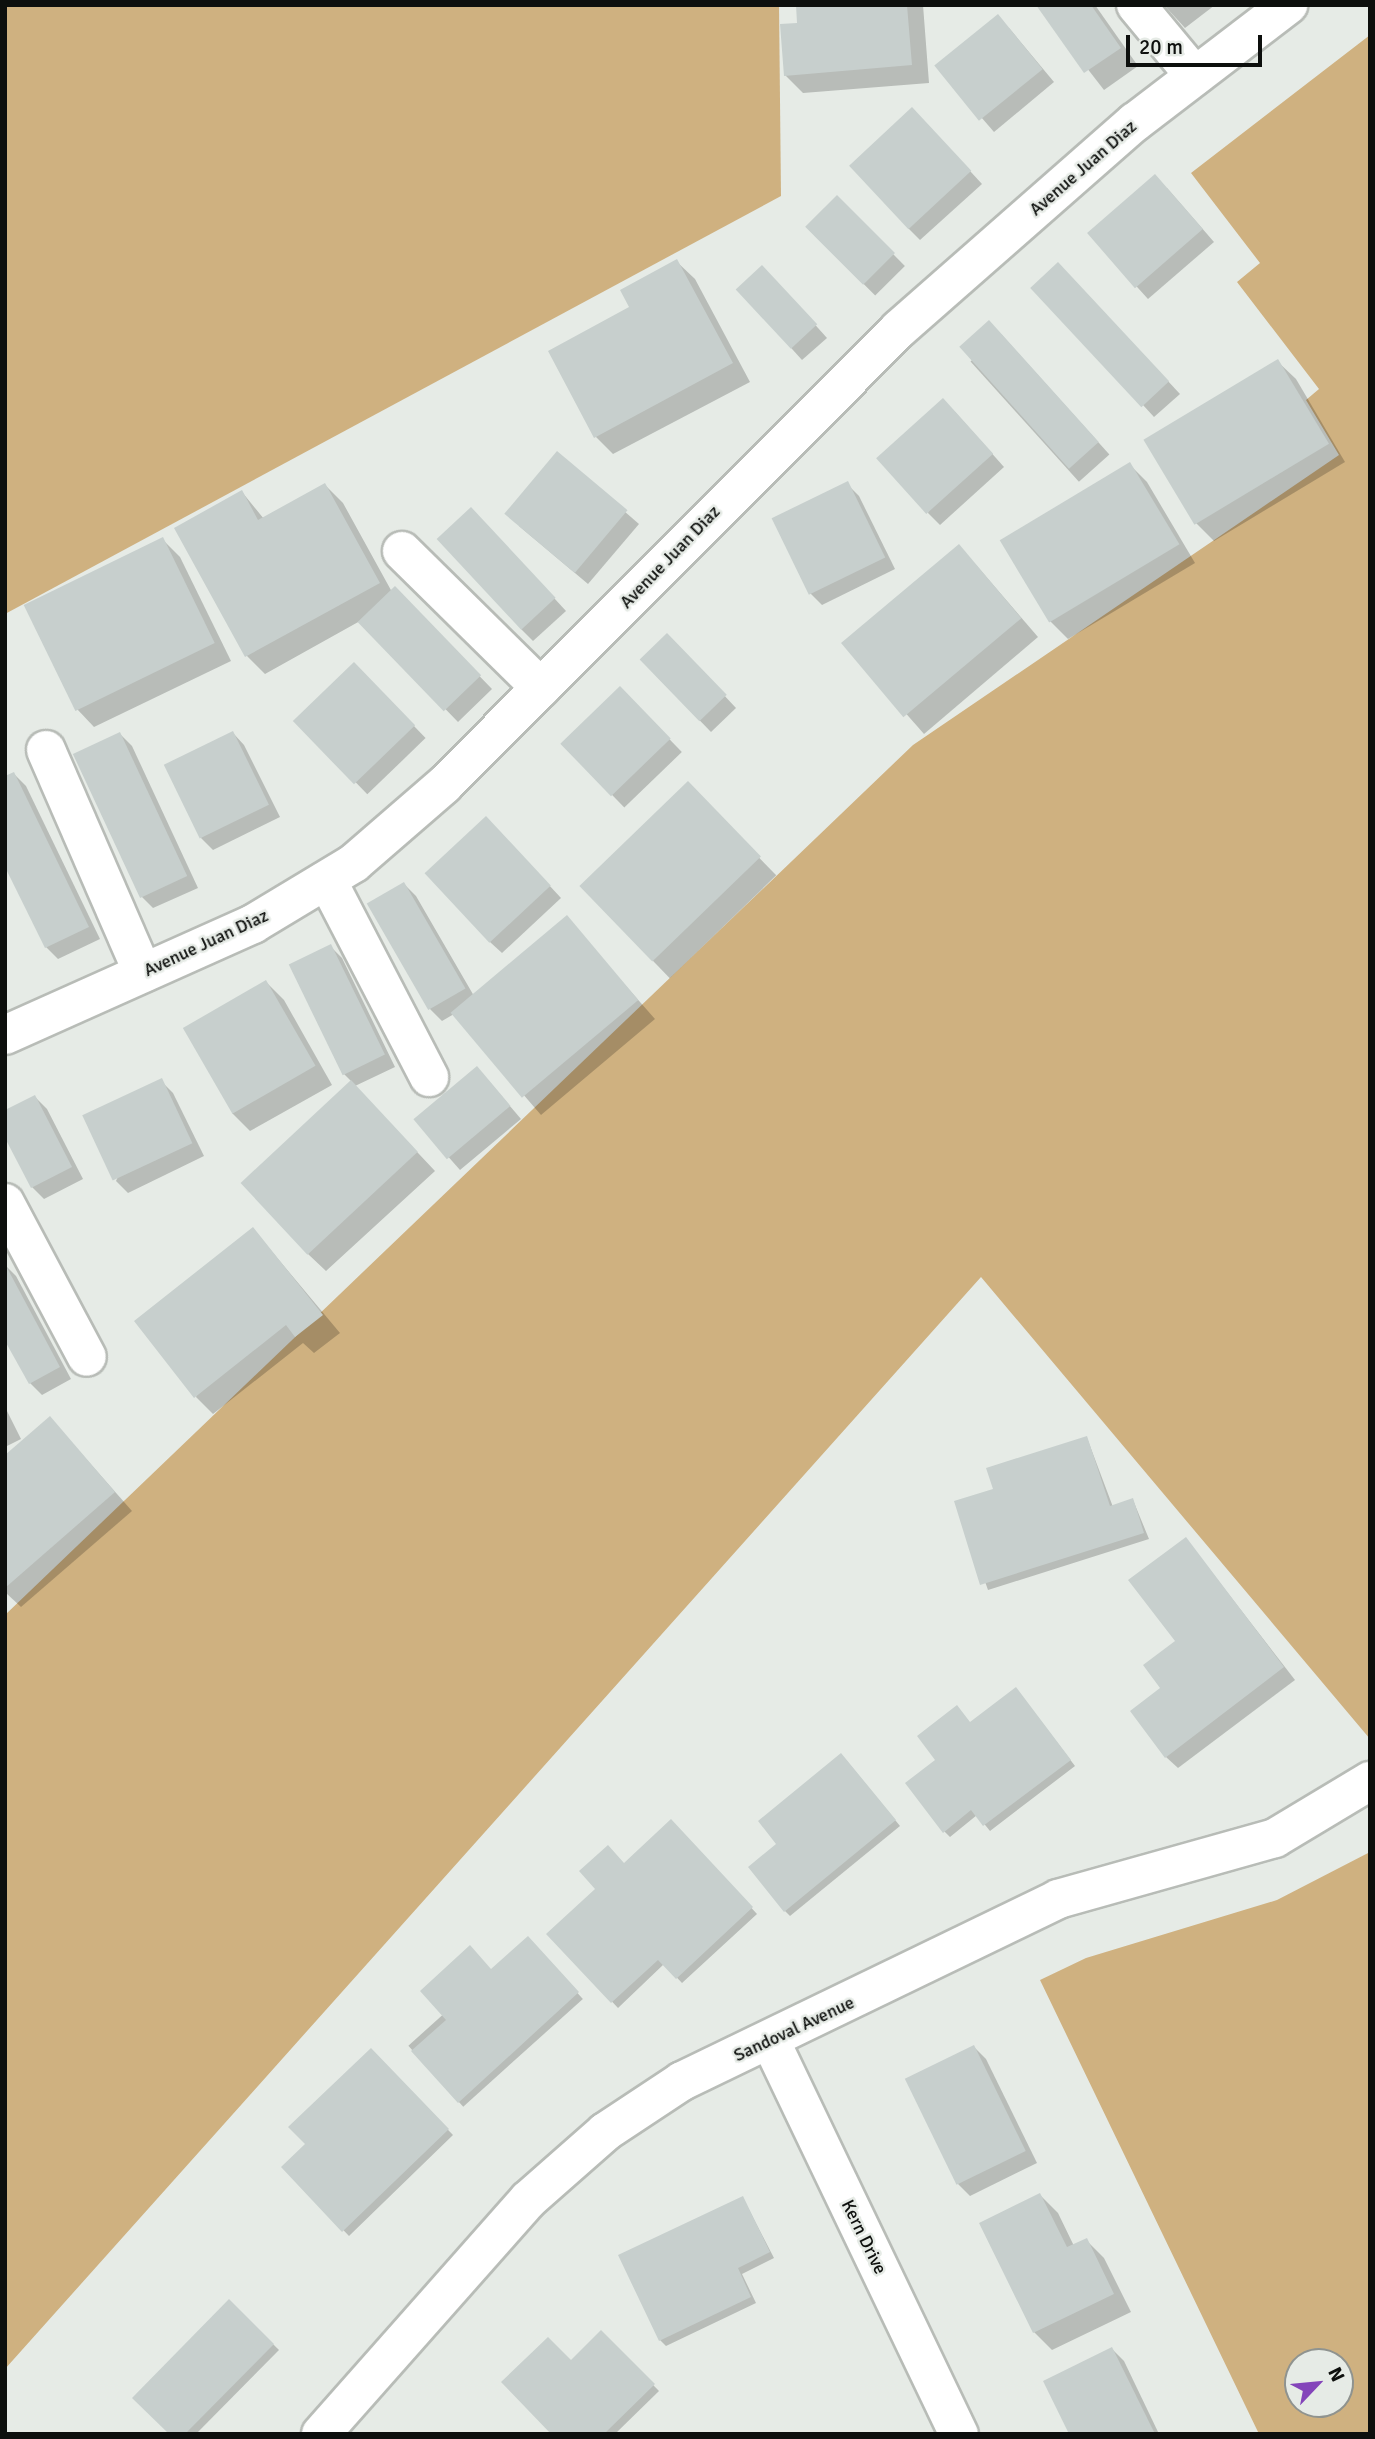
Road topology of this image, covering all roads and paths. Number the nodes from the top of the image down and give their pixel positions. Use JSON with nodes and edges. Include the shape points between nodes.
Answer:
{"nodes":[{"id":1,"x":1136,"y":5,"type":"edge"},
{"id":2,"x":1289,"y":5,"type":"edge"},
{"id":3,"x":1195,"y":76,"type":"junction"},
{"id":4,"x":402,"y":551,"type":"dead end"},
{"id":5,"x":541,"y":688,"type":"junction"},
{"id":6,"x":46,"y":750,"type":"dead end"},
{"id":7,"x":327,"y":880,"type":"junction"},
{"id":8,"x":143,"y":973,"type":"junction"},
{"id":9,"x":5,"y":1035,"type":"edge"},
{"id":10,"x":429,"y":1077,"type":"dead end"},
{"id":11,"x":5,"y":1203,"type":"edge"},
{"id":12,"x":87,"y":1357,"type":"dead end"},
{"id":13,"x":1370,"y":1782,"type":"edge"},
{"id":14,"x":770,"y":2040,"type":"junction"},
{"id":15,"x":321,"y":2434,"type":"edge"},
{"id":16,"x":959,"y":2434,"type":"edge"}],
"edges":[{"from":1,"to":3,"type":"street"},
{"from":2,"to":3,"type":"street","name":"Avenue Juan Diaz"},
{"from":3,"to":5,"type":"street","name":"Avenue Juan Diaz","via":[[1135,122],[899,329]]},
{"from":4,"to":5,"type":"street"},
{"from":5,"to":7,"type":"street","name":"Avenue Juan Diaz","via":[[444,785],[354,863]]},
{"from":6,"to":8,"type":"street"},
{"from":7,"to":8,"type":"street","name":"Avenue Juan Diaz","via":[[253,924]]},
{"from":7,"to":10,"type":"street"},
{"from":8,"to":9,"type":"street","name":"Avenue Juan Diaz"},
{"from":11,"to":12,"type":"street"},
{"from":13,"to":14,"type":"street","name":"Sandoval Avenue","via":[[1275,1838],[1058,1899]]},
{"from":14,"to":15,"type":"street","name":"Sandoval Avenue","via":[[682,2081],[596,2140],[528,2200]]},
{"from":14,"to":16,"type":"street","name":"Kern Drive"}]}
